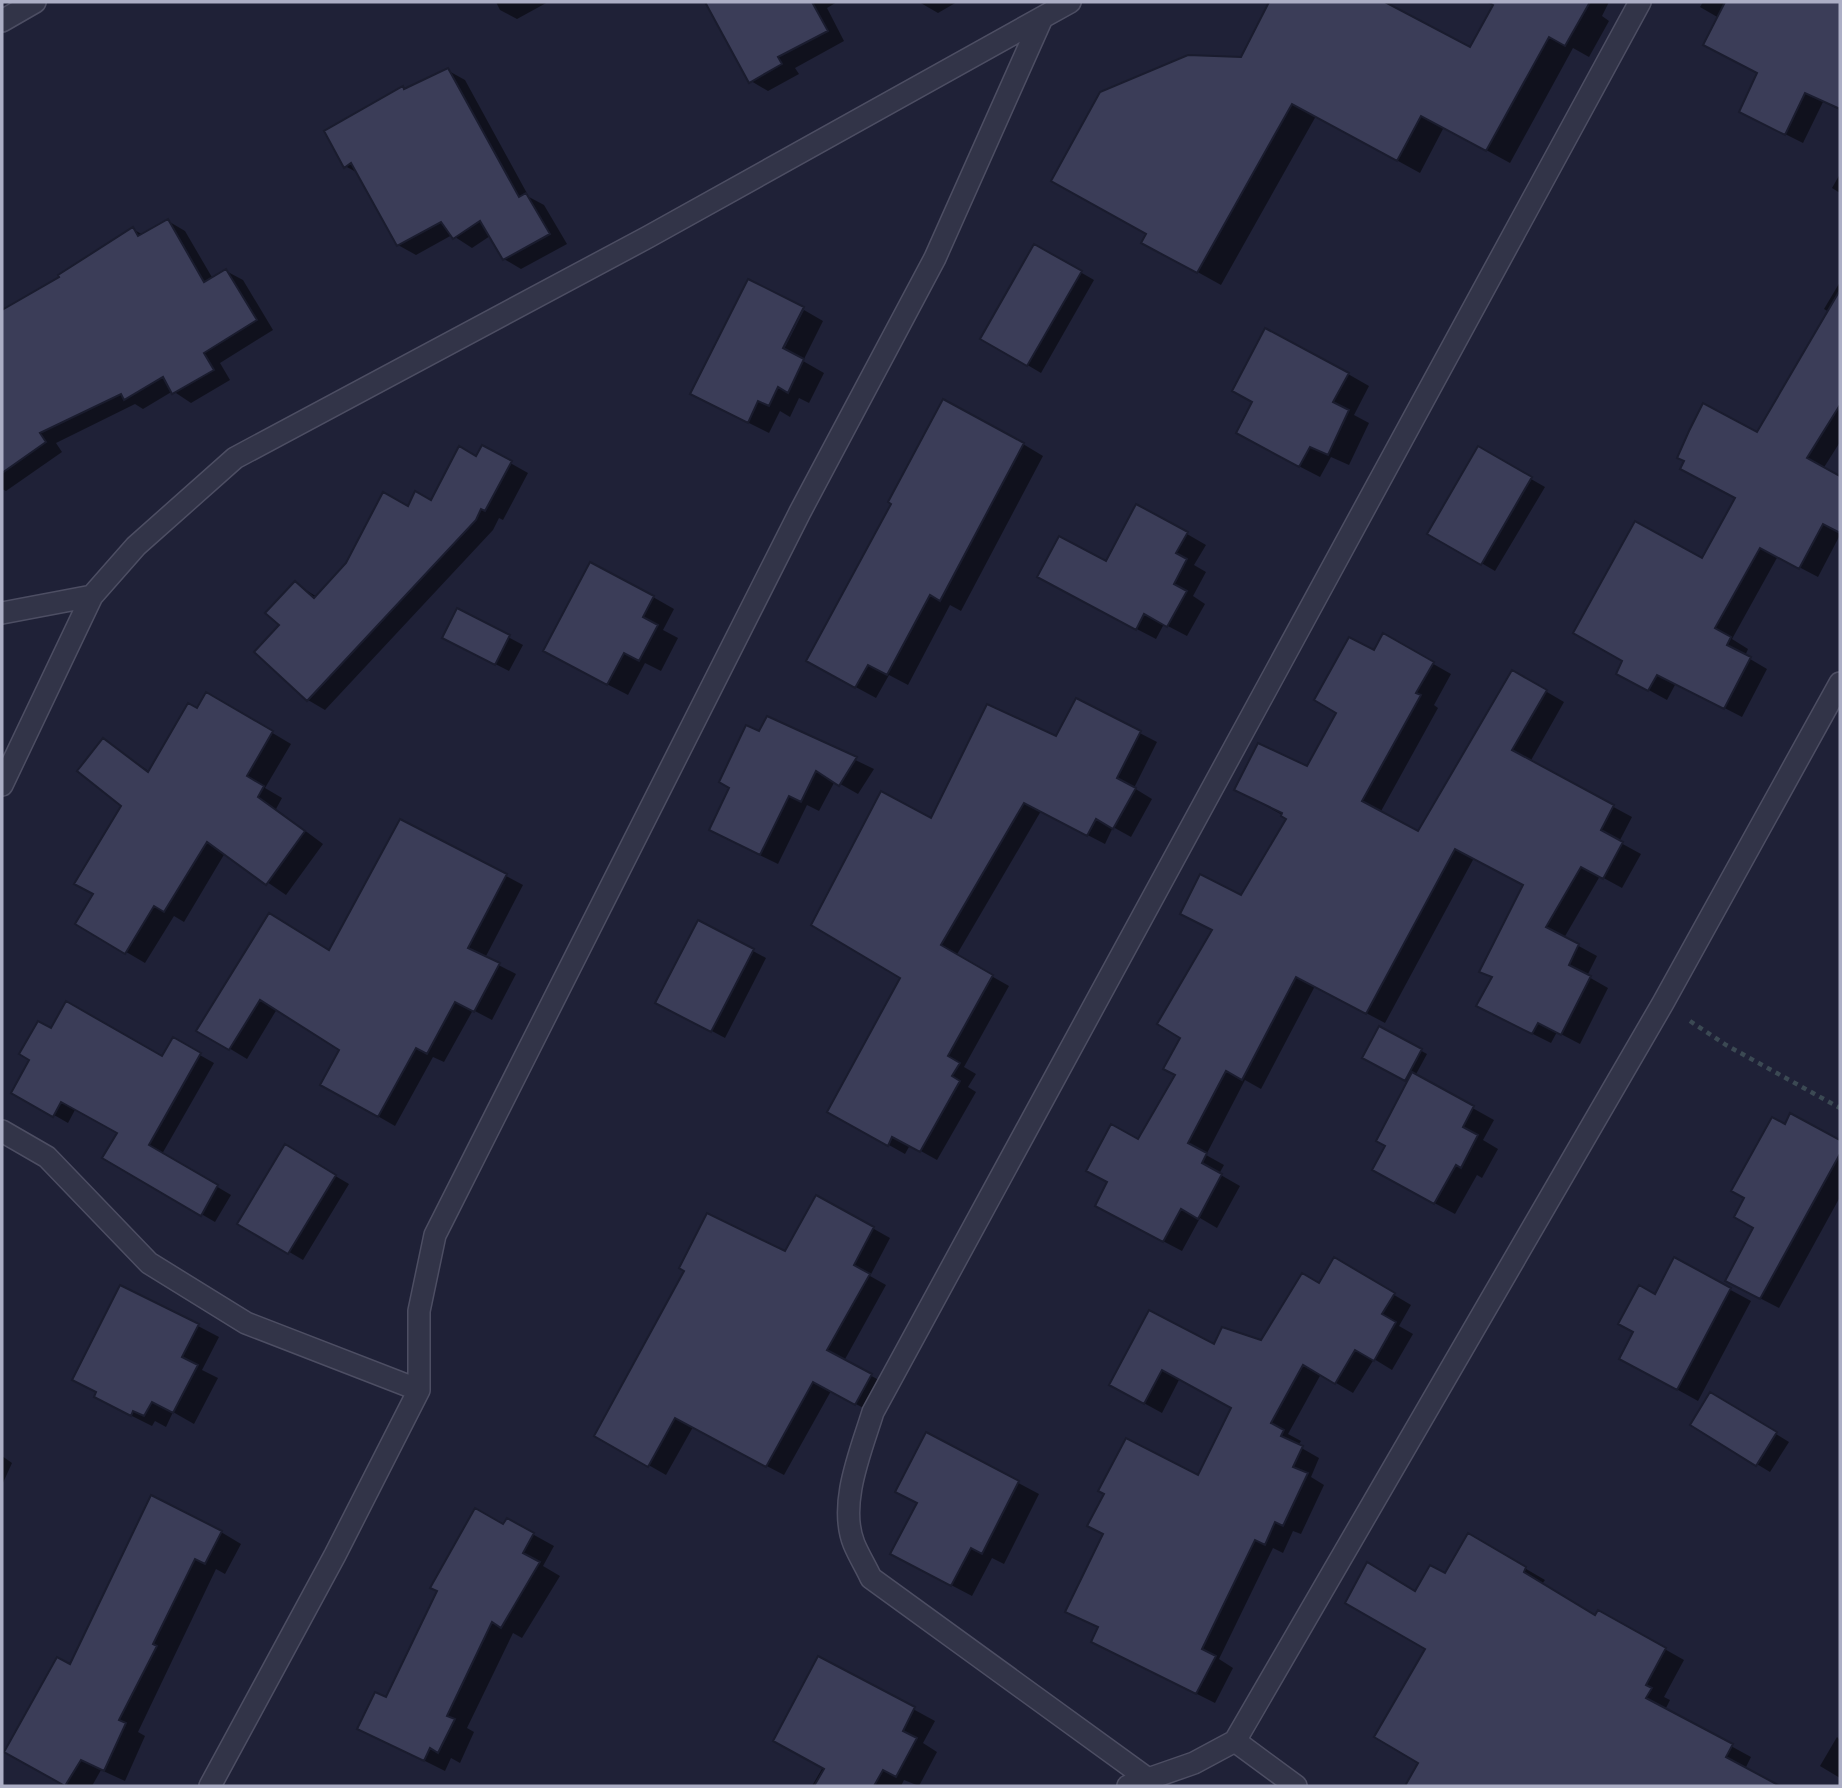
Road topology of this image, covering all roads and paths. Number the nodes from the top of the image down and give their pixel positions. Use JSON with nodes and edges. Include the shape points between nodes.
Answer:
{"nodes":[{"id":1,"x":35,"y":2,"type":"edge"},
{"id":2,"x":1070,"y":2,"type":"edge"},
{"id":3,"x":1640,"y":2,"type":"edge"},
{"id":4,"x":1042,"y":18,"type":"junction"},
{"id":5,"x":2,"y":21,"type":"edge"},
{"id":6,"x":92,"y":596,"type":"junction"},
{"id":7,"x":2,"y":613,"type":"edge"},
{"id":8,"x":1840,"y":683,"type":"edge"},
{"id":9,"x":2,"y":785,"type":"edge"},
{"id":10,"x":1663,"y":1003,"type":"junction"},
{"id":11,"x":1840,"y":1108,"type":"edge"},
{"id":12,"x":2,"y":1132,"type":"edge"},
{"id":13,"x":419,"y":1390,"type":"junction"},
{"id":14,"x":1235,"y":1741,"type":"junction"},
{"id":15,"x":1138,"y":1782,"type":"edge"},
{"id":16,"x":210,"y":1786,"type":"edge"},
{"id":17,"x":1296,"y":1786,"type":"edge"}],
"edges":[{"from":1,"to":5,"type":"street"},
{"from":2,"to":4,"type":"street"},
{"from":3,"to":15,"type":"street","via":[[873,1412],[858,1461],[849,1512],[853,1542],[871,1578]]},
{"from":4,"to":6,"type":"street","via":[[648,237],[235,458],[136,547]]},
{"from":4,"to":13,"type":"street","via":[[935,258],[800,512],[435,1235],[419,1311]]},
{"from":6,"to":7,"type":"street"},
{"from":6,"to":9,"type":"street"},
{"from":8,"to":10,"type":"street"},
{"from":10,"to":11,"type":"path","via":[[1726,1045]]},
{"from":10,"to":14,"type":"street"},
{"from":12,"to":13,"type":"street","via":[[47,1157],[149,1263],[246,1323]]},
{"from":13,"to":16,"type":"street"},
{"from":14,"to":15,"type":"street","via":[[1194,1763]]},
{"from":14,"to":17,"type":"street"}]}
